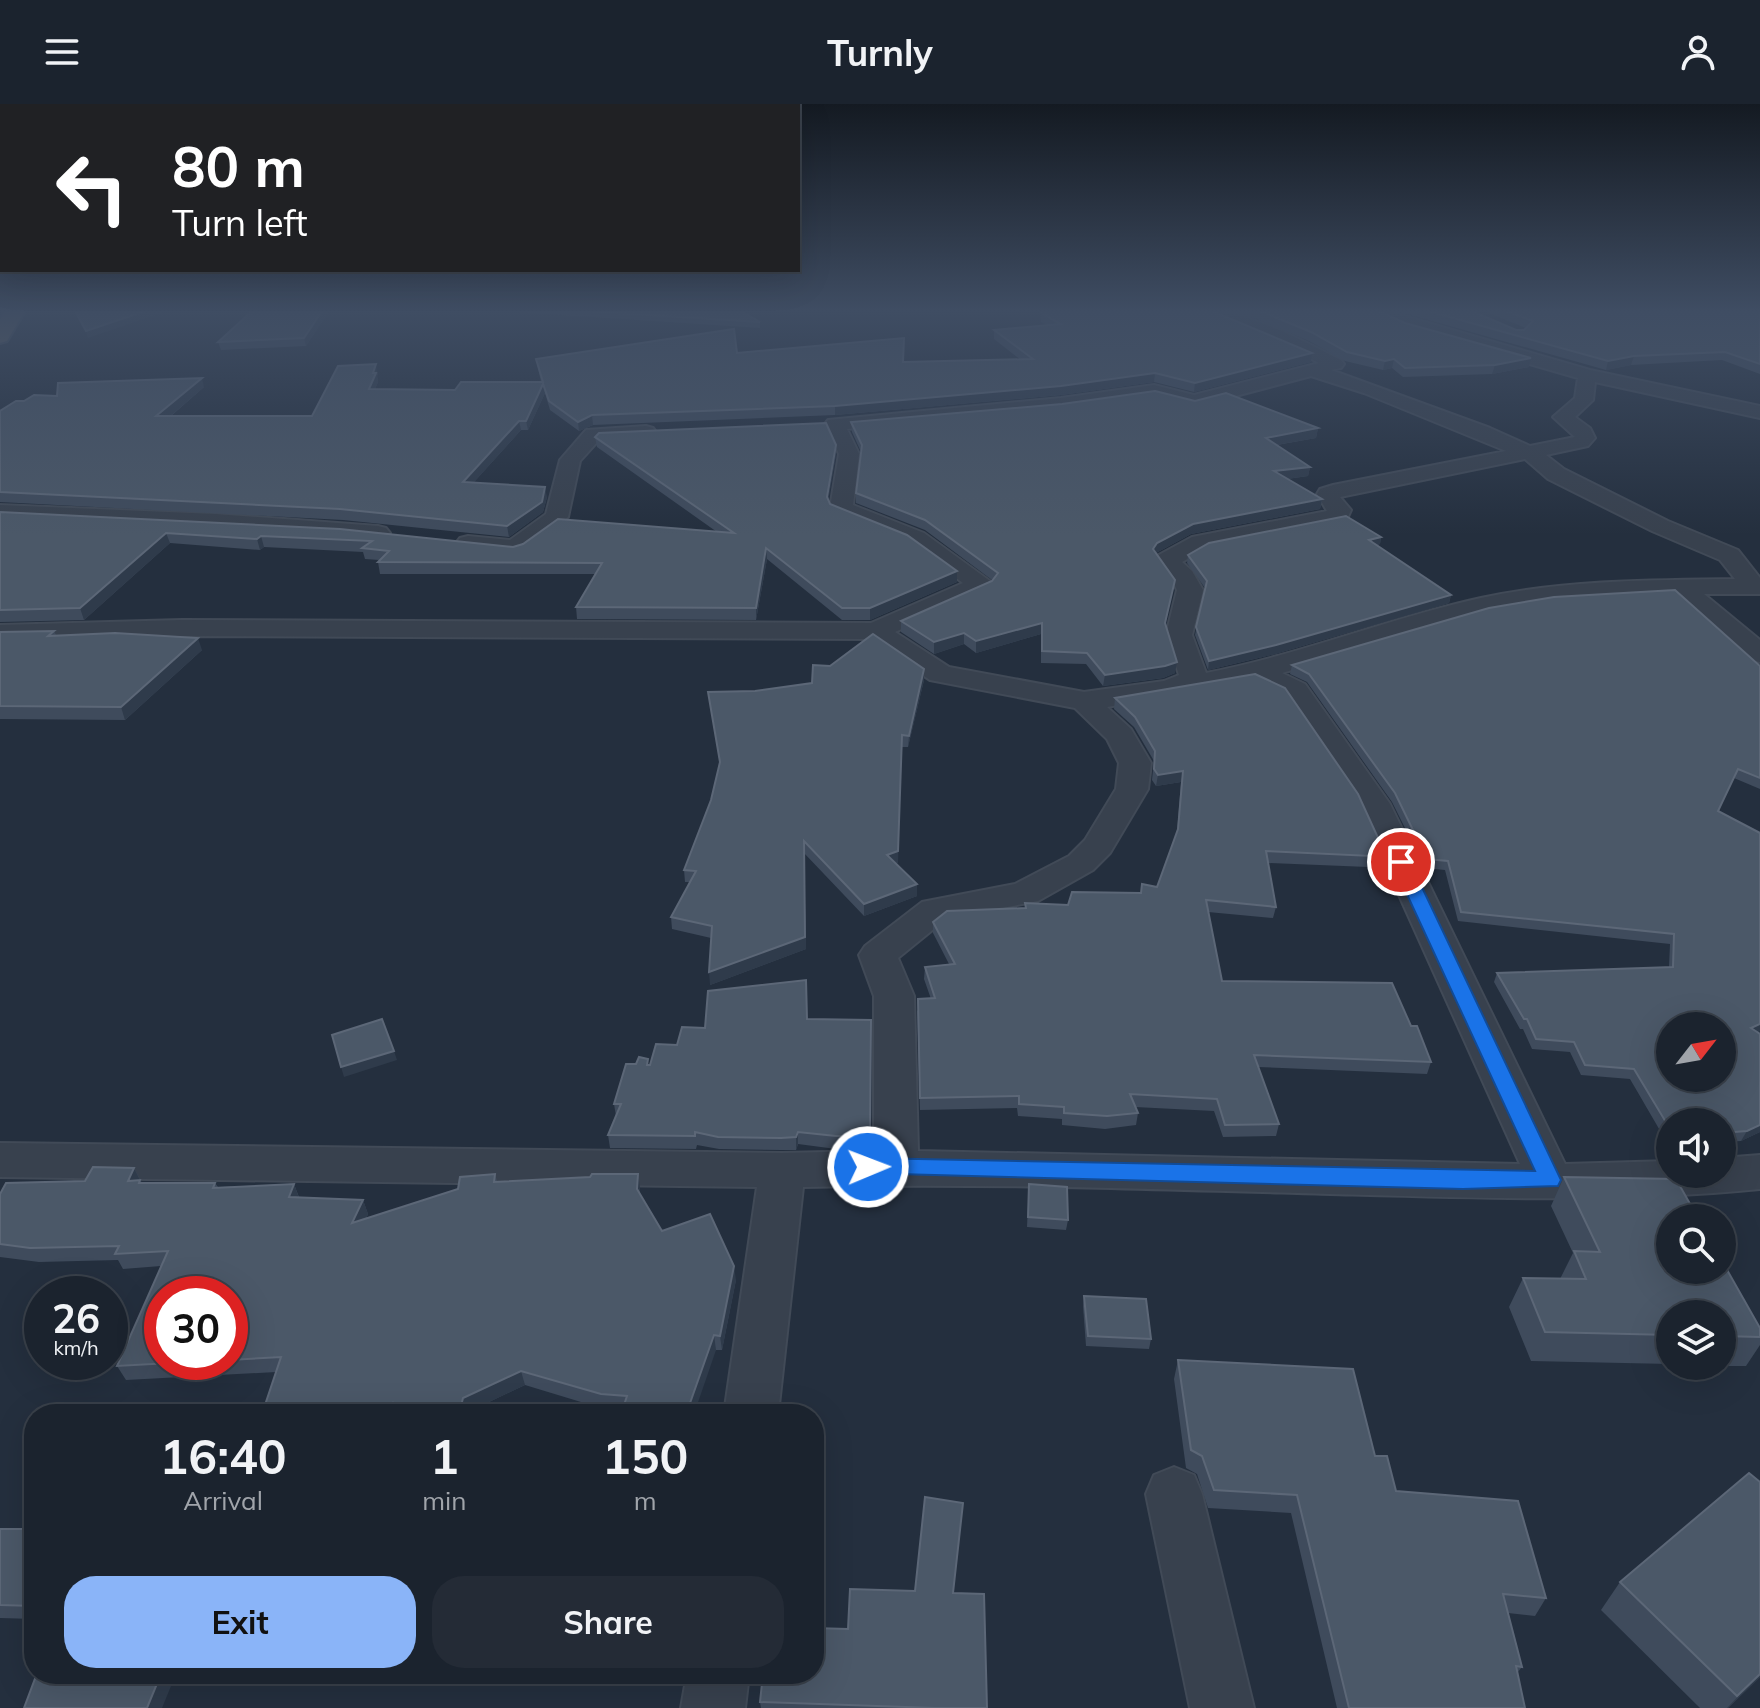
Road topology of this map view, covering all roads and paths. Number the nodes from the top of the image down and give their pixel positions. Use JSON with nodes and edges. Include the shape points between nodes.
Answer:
{"nodes":[{"id":1,"x":1251,"y":386,"type":"edge"},
{"id":2,"x":1361,"y":386,"type":"edge"},
{"id":3,"x":1586,"y":386,"type":"edge"},
{"id":4,"x":1638,"y":386,"type":"edge"},
{"id":5,"x":1754,"y":391,"type":"dead end"},
{"id":6,"x":1734,"y":406,"type":"junction"},
{"id":7,"x":1760,"y":412,"type":"edge"},
{"id":8,"x":665,"y":431,"type":"edge"},
{"id":9,"x":1528,"y":453,"type":"junction"},
{"id":10,"x":0,"y":512,"type":"edge"},
{"id":11,"x":406,"y":536,"type":"edge"},
{"id":12,"x":453,"y":541,"type":"edge"},
{"id":13,"x":1678,"y":586,"type":"junction"},
{"id":14,"x":1757,"y":586,"type":"edge"},
{"id":15,"x":875,"y":631,"type":"junction"},
{"id":16,"x":0,"y":633,"type":"edge"},
{"id":17,"x":1760,"y":654,"type":"edge"},
{"id":18,"x":1256,"y":672,"type":"junction"},
{"id":19,"x":1171,"y":689,"type":"junction"},
{"id":20,"x":1084,"y":701,"type":"junction"},
{"id":21,"x":0,"y":1160,"type":"edge"},
{"id":22,"x":896,"y":1166,"type":"junction"},
{"id":23,"x":782,"y":1170,"type":"junction"},
{"id":24,"x":1760,"y":1172,"type":"edge"},
{"id":25,"x":1550,"y":1180,"type":"junction"},
{"id":26,"x":752,"y":1404,"type":"edge"},
{"id":27,"x":1174,"y":1494,"type":"dead end"},
{"id":28,"x":717,"y":1684,"type":"edge"},
{"id":29,"x":713,"y":1708,"type":"edge"},
{"id":30,"x":1222,"y":1708,"type":"edge"}],
"edges":[{"from":1,"to":15,"type":"street","via":[[1194,401],[1154,391],[827,424],[849,454],[841,508],[916,538],[981,584]]},
{"from":2,"to":9,"type":"street"},
{"from":3,"to":9,"type":"street","via":[[1584,400],[1563,417],[1585,438]]},
{"from":4,"to":6,"type":"street"},
{"from":5,"to":6,"type":"street"},
{"from":6,"to":7,"type":"street"},
{"from":8,"to":12,"type":"street","via":[[593,434],[570,460],[557,517],[515,548]]},
{"from":9,"to":14,"type":"street","via":[[1556,474],[1729,555]]},
{"from":9,"to":19,"type":"street","via":[[1341,490],[1328,494],[1340,510],[1333,517],[1200,542],[1166,561],[1190,590],[1179,635],[1194,678]]},
{"from":10,"to":11,"type":"street"},
{"from":13,"to":14,"type":"street"},
{"from":13,"to":17,"type":"street"},
{"from":13,"to":18,"type":"street","via":[[1577,592],[1482,606]]},
{"from":15,"to":16,"type":"street","via":[[182,628]]},
{"from":15,"to":20,"type":"street","via":[[940,674]]},
{"from":18,"to":19,"type":"street"},
{"from":18,"to":25,"type":"street","via":[[1295,690],[1374,804]]},
{"from":19,"to":20,"type":"street"},
{"from":20,"to":22,"type":"street","via":[[1120,735],[1135,763],[1132,789],[1098,846],[1081,863],[1025,893],[935,910],[878,955],[894,996]]},
{"from":21,"to":23,"type":"street"},
{"from":22,"to":23,"type":"street"},
{"from":22,"to":25,"type":"street"},
{"from":23,"to":26,"type":"street"},
{"from":24,"to":25,"type":"street"},
{"from":27,"to":30,"type":"street"},
{"from":28,"to":29,"type":"street"}]}
